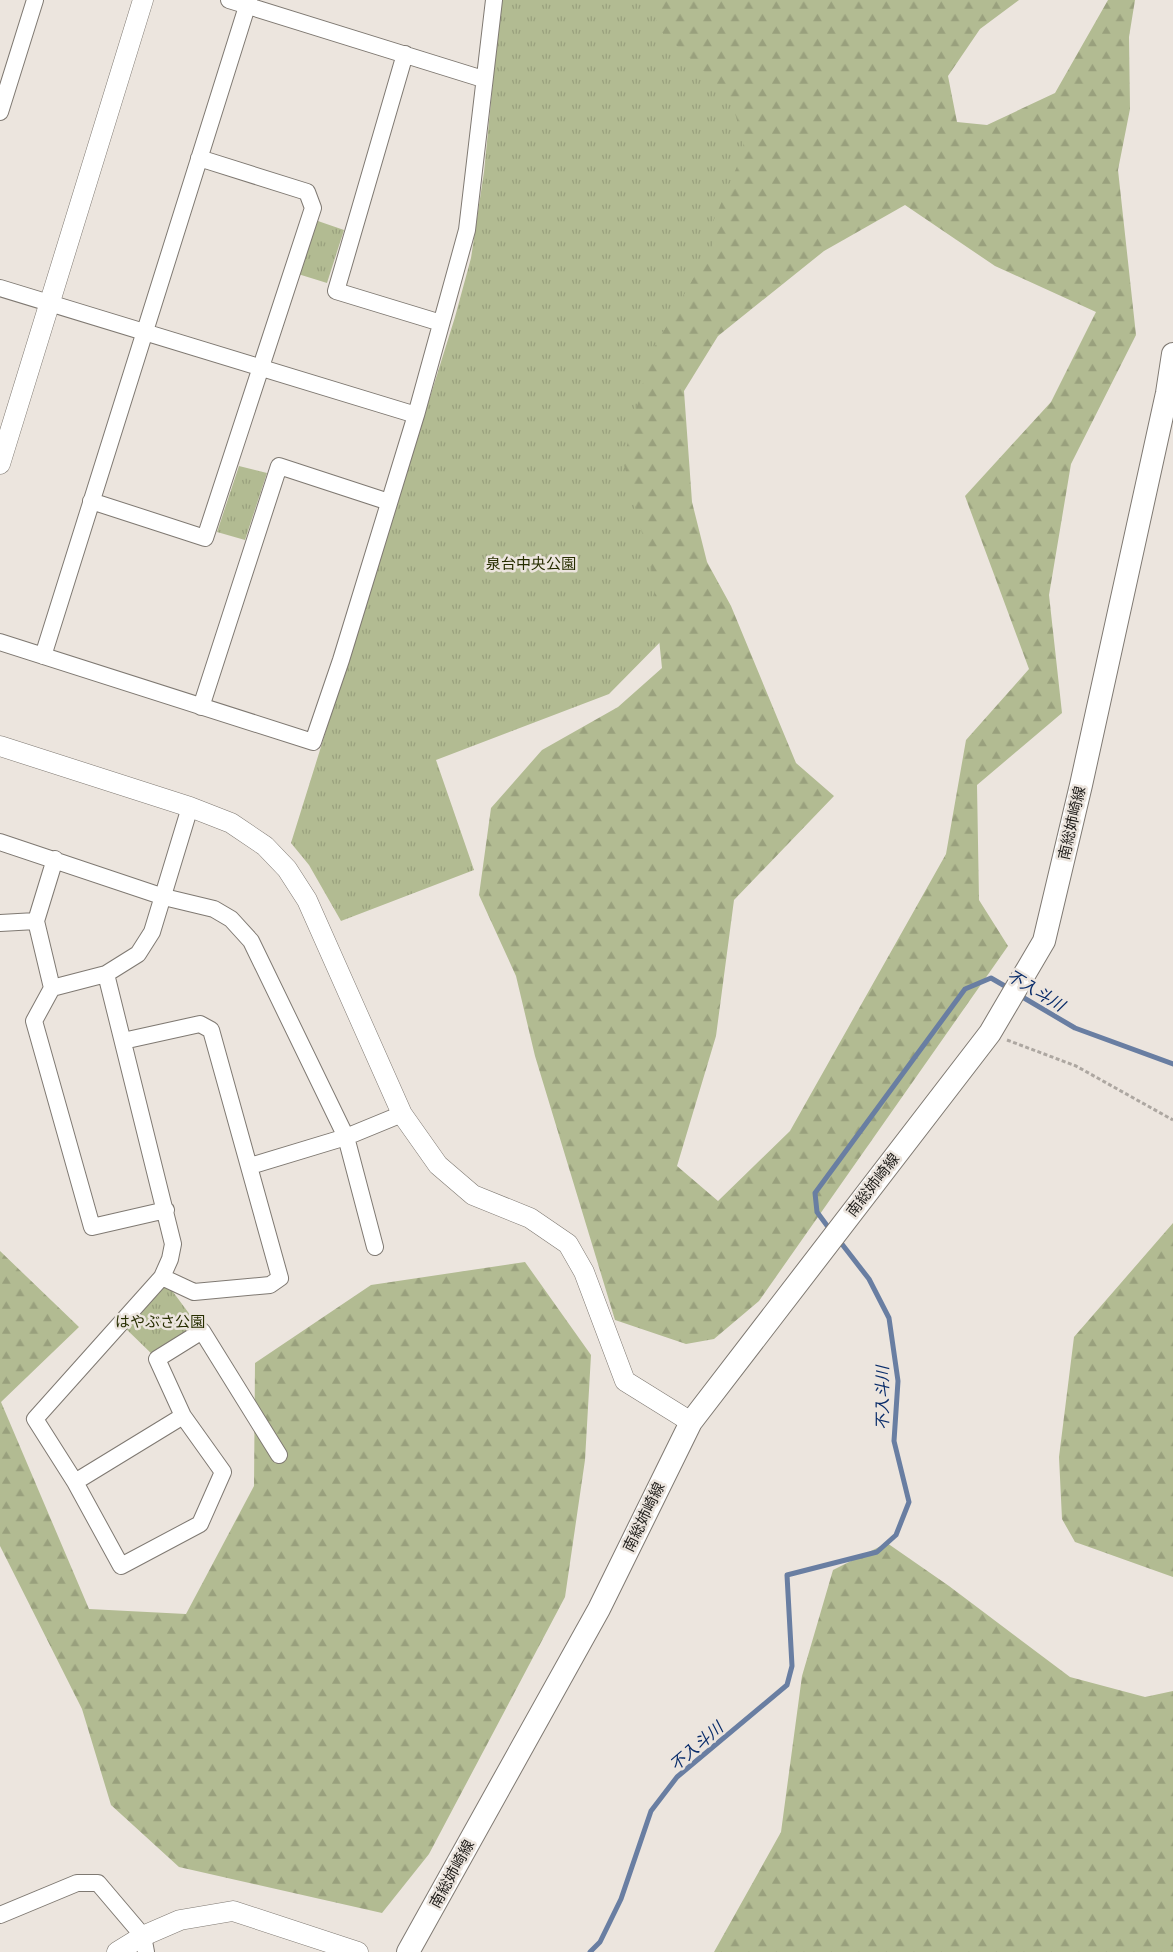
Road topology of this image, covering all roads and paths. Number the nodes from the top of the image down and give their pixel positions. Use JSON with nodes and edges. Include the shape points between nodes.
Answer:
{"nodes":[{"id":1,"x":35,"y":0,"type":"edge"},
{"id":2,"x":143,"y":0,"type":"edge"},
{"id":3,"x":229,"y":0,"type":"edge"},
{"id":4,"x":494,"y":0,"type":"edge"},
{"id":5,"x":248,"y":3,"type":"edge"},
{"id":6,"x":405,"y":54,"type":"junction"},
{"id":7,"x":483,"y":78,"type":"junction"},
{"id":8,"x":0,"y":112,"type":"edge"},
{"id":9,"x":199,"y":158,"type":"junction"},
{"id":10,"x":0,"y":288,"type":"edge"},
{"id":11,"x":51,"y":303,"type":"junction"},
{"id":12,"x":442,"y":323,"type":"junction"},
{"id":13,"x":144,"y":332,"type":"junction"},
{"id":14,"x":1173,"y":354,"type":"edge"},
{"id":15,"x":262,"y":368,"type":"junction"},
{"id":16,"x":416,"y":415,"type":"junction"},
{"id":17,"x":0,"y":464,"type":"edge"},
{"id":18,"x":91,"y":501,"type":"junction"},
{"id":19,"x":389,"y":502,"type":"junction"},
{"id":20,"x":0,"y":642,"type":"edge"},
{"id":21,"x":43,"y":656,"type":"junction"},
{"id":22,"x":201,"y":707,"type":"junction"},
{"id":23,"x":0,"y":746,"type":"edge"},
{"id":24,"x":190,"y":807,"type":"junction"},
{"id":25,"x":0,"y":842,"type":"edge"},
{"id":26,"x":55,"y":860,"type":"junction"},
{"id":27,"x":164,"y":897,"type":"junction"},
{"id":28,"x":36,"y":921,"type":"junction"},
{"id":29,"x":0,"y":923,"type":"edge"},
{"id":30,"x":106,"y":974,"type":"junction"},
{"id":31,"x":52,"y":988,"type":"junction"},
{"id":32,"x":990,"y":1033,"type":"junction"},
{"id":33,"x":123,"y":1041,"type":"junction"},
{"id":34,"x":402,"y":1114,"type":"junction"},
{"id":35,"x":1173,"y":1120,"type":"edge"},
{"id":36,"x":346,"y":1137,"type":"junction"},
{"id":37,"x":250,"y":1166,"type":"junction"},
{"id":38,"x":166,"y":1210,"type":"junction"},
{"id":39,"x":375,"y":1246,"type":"dead end"},
{"id":40,"x":162,"y":1277,"type":"junction"},
{"id":41,"x":183,"y":1416,"type":"junction"},
{"id":42,"x":691,"y":1422,"type":"junction"},
{"id":43,"x":279,"y":1455,"type":"dead end"},
{"id":44,"x":74,"y":1482,"type":"junction"},
{"id":45,"x":0,"y":1915,"type":"edge"},
{"id":46,"x":145,"y":1944,"type":"edge"},
{"id":47,"x":117,"y":1952,"type":"edge"},
{"id":48,"x":358,"y":1952,"type":"edge"},
{"id":49,"x":408,"y":1952,"type":"edge"}],
"edges":[{"from":1,"to":8,"type":"street"},
{"from":2,"to":11,"type":"street"},
{"from":3,"to":5,"type":"street"},
{"from":4,"to":7,"type":"street"},
{"from":5,"to":6,"type":"street"},
{"from":5,"to":9,"type":"street"},
{"from":6,"to":7,"type":"street"},
{"from":6,"to":12,"type":"street","via":[[336,291]]},
{"from":7,"to":12,"type":"street","via":[[467,230]]},
{"from":9,"to":13,"type":"street"},
{"from":9,"to":15,"type":"street","via":[[307,192],[313,208]]},
{"from":10,"to":11,"type":"street"},
{"from":11,"to":13,"type":"street"},
{"from":11,"to":17,"type":"street"},
{"from":12,"to":16,"type":"street"},
{"from":13,"to":15,"type":"street"},
{"from":13,"to":18,"type":"street"},
{"from":14,"to":32,"type":"main road","name":"南総姉崎線","via":[[1083,776],[1044,941]]},
{"from":15,"to":16,"type":"street"},
{"from":15,"to":18,"type":"street","via":[[205,538]]},
{"from":16,"to":19,"type":"street"},
{"from":18,"to":21,"type":"street"},
{"from":19,"to":22,"type":"street","via":[[279,466]]},
{"from":19,"to":22,"type":"street","via":[[313,742]]},
{"from":20,"to":21,"type":"street"},
{"from":21,"to":22,"type":"street"},
{"from":23,"to":24,"type":"street"},
{"from":24,"to":27,"type":"street"},
{"from":24,"to":34,"type":"street","via":[[231,823],[265,846],[287,868],[311,908]]},
{"from":25,"to":26,"type":"street"},
{"from":26,"to":27,"type":"street"},
{"from":26,"to":28,"type":"street"},
{"from":27,"to":30,"type":"street","via":[[152,932],[138,954]]},
{"from":27,"to":36,"type":"street","via":[[214,909],[231,919],[251,940]]},
{"from":28,"to":29,"type":"street"},
{"from":28,"to":31,"type":"street"},
{"from":30,"to":31,"type":"street"},
{"from":30,"to":33,"type":"street"},
{"from":31,"to":38,"type":"street","via":[[34,1021],[92,1227]]},
{"from":32,"to":35,"type":"path","via":[[1076,1066]]},
{"from":32,"to":42,"type":"main road","name":"南総姉崎線"},
{"from":33,"to":37,"type":"street","via":[[200,1024],[210,1030]]},
{"from":33,"to":38,"type":"street"},
{"from":34,"to":36,"type":"street"},
{"from":34,"to":42,"type":"street","via":[[438,1165],[472,1195],[530,1218],[568,1244],[584,1272],[625,1381]]},
{"from":36,"to":37,"type":"street"},
{"from":36,"to":39,"type":"street"},
{"from":37,"to":40,"type":"street","via":[[280,1278],[270,1285],[194,1292]]},
{"from":38,"to":40,"type":"street","via":[[173,1244]]},
{"from":40,"to":44,"type":"street","via":[[35,1419]]},
{"from":41,"to":43,"type":"street","via":[[156,1359],[202,1331]]},
{"from":41,"to":44,"type":"street"},
{"from":41,"to":44,"type":"street","via":[[223,1472],[200,1524],[121,1566]]},
{"from":42,"to":49,"type":"main road","name":"南総姉崎線","via":[[599,1609]]},
{"from":45,"to":46,"type":"street","via":[[77,1882],[88,1881],[98,1883]]},
{"from":46,"to":47,"type":"street"},
{"from":46,"to":48,"type":"street","via":[[180,1920],[233,1912]]}]}
